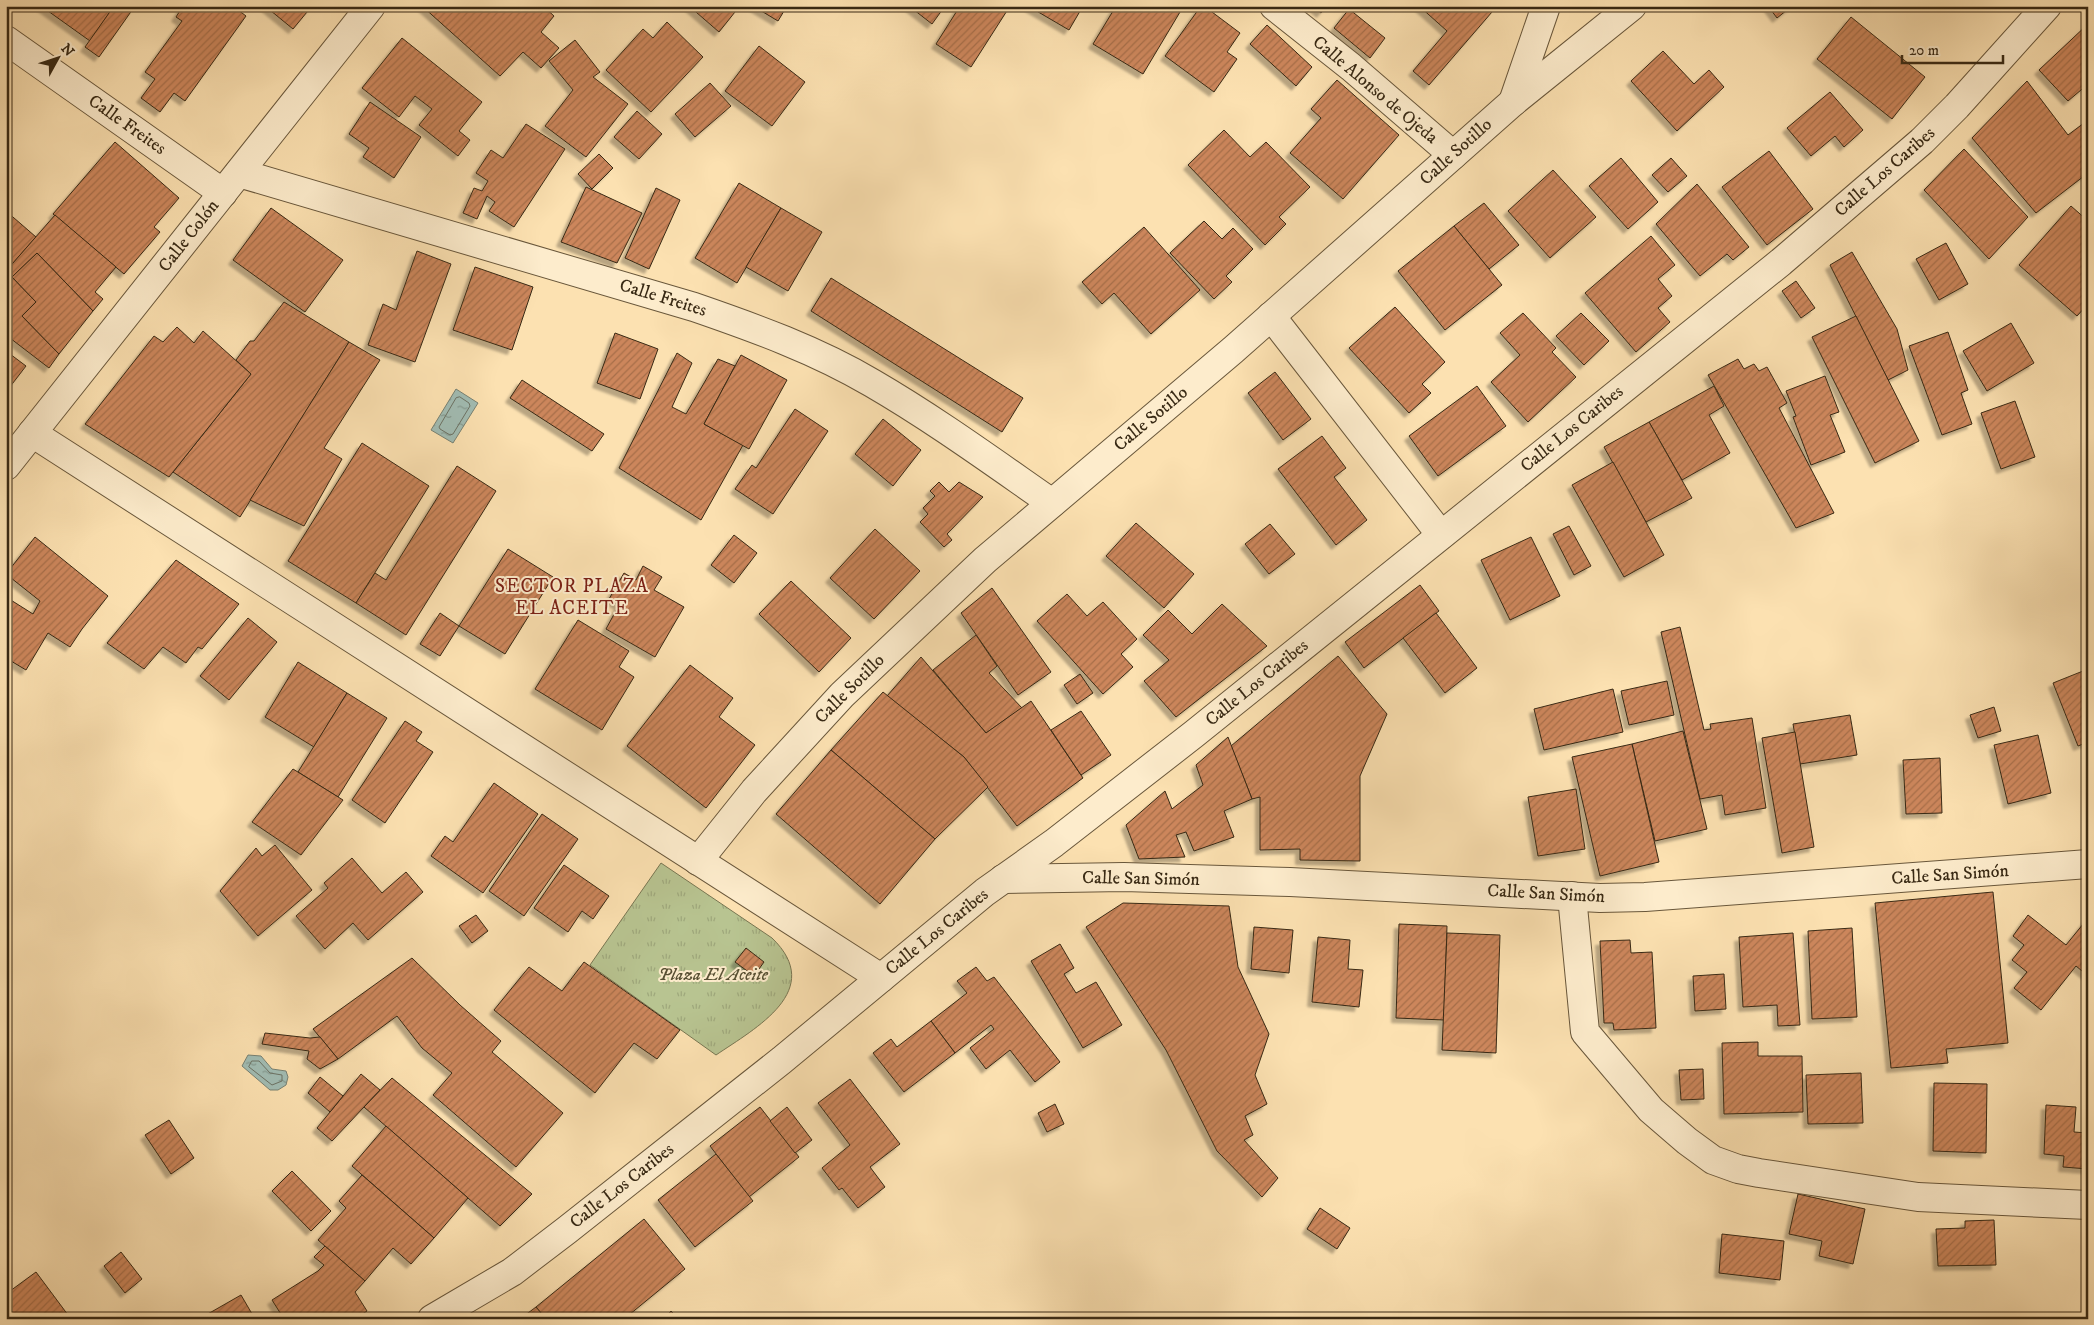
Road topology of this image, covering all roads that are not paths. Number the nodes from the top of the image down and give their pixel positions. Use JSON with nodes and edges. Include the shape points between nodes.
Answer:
{"nodes":[{"id":1,"x":371,"y":6,"type":"edge"},
{"id":2,"x":1274,"y":6,"type":"edge"},
{"id":3,"x":1546,"y":6,"type":"edge"},
{"id":4,"x":1632,"y":6,"type":"edge"},
{"id":5,"x":2047,"y":6,"type":"edge"},
{"id":6,"x":6,"y":40,"type":"edge"},
{"id":7,"x":1513,"y":102,"type":"junction"},
{"id":8,"x":1453,"y":155,"type":"junction"},
{"id":9,"x":231,"y":183,"type":"junction"},
{"id":10,"x":1272,"y":316,"type":"junction"},
{"id":11,"x":32,"y":433,"type":"junction"},
{"id":12,"x":6,"y":466,"type":"edge"},
{"id":13,"x":1052,"y":503,"type":"junction"},
{"id":14,"x":1441,"y":535,"type":"junction"},
{"id":15,"x":698,"y":861,"type":"junction"},
{"id":16,"x":2088,"y":864,"type":"edge"},
{"id":17,"x":1003,"y":879,"type":"junction"},
{"id":18,"x":1572,"y":896,"type":"junction"},
{"id":19,"x":881,"y":978,"type":"junction"},
{"id":20,"x":2088,"y":1205,"type":"edge"},
{"id":21,"x":432,"y":1319,"type":"edge"}],
"edges":[{"from":1,"to":9,"type":"street","name":"Calle Colón"},
{"from":2,"to":8,"type":"street","name":"Calle Alonso de Ojeda"},
{"from":3,"to":7,"type":"street"},
{"from":4,"to":7,"type":"street","name":"Calle Sotillo"},
{"from":5,"to":14,"type":"street","name":"Calle Los Caribes","via":[[1957,106],[1907,154],[1781,262]]},
{"from":6,"to":9,"type":"street","name":"Calle Freites"},
{"from":7,"to":8,"type":"street","name":"Calle Sotillo"},
{"from":8,"to":10,"type":"street","name":"Calle Sotillo"},
{"from":9,"to":11,"type":"street","name":"Calle Colón"},
{"from":9,"to":13,"type":"street","name":"Calle Freites","via":[[694,307],[766,331],[871,382]]},
{"from":10,"to":13,"type":"street","name":"Calle Sotillo"},
{"from":10,"to":14,"type":"street"},
{"from":11,"to":12,"type":"street","name":"Calle Colón"},
{"from":11,"to":15,"type":"street"},
{"from":13,"to":15,"type":"street","name":"Calle Sotillo","via":[[985,560],[842,695],[754,792]]},
{"from":14,"to":17,"type":"street","name":"Calle Los Caribes","via":[[1194,734]]},
{"from":15,"to":19,"type":"street"},
{"from":16,"to":18,"type":"street","name":"Calle San Simón","via":[[1645,897]]},
{"from":17,"to":18,"type":"street","name":"Calle San Simón","via":[[1124,877]]},
{"from":17,"to":19,"type":"street","name":"Calle Los Caribes"},
{"from":18,"to":20,"type":"street","via":[[1585,1032],[1651,1110],[1713,1160],[1759,1173],[1918,1197]]},
{"from":19,"to":21,"type":"street","name":"Calle Los Caribes","via":[[512,1272]]}]}
